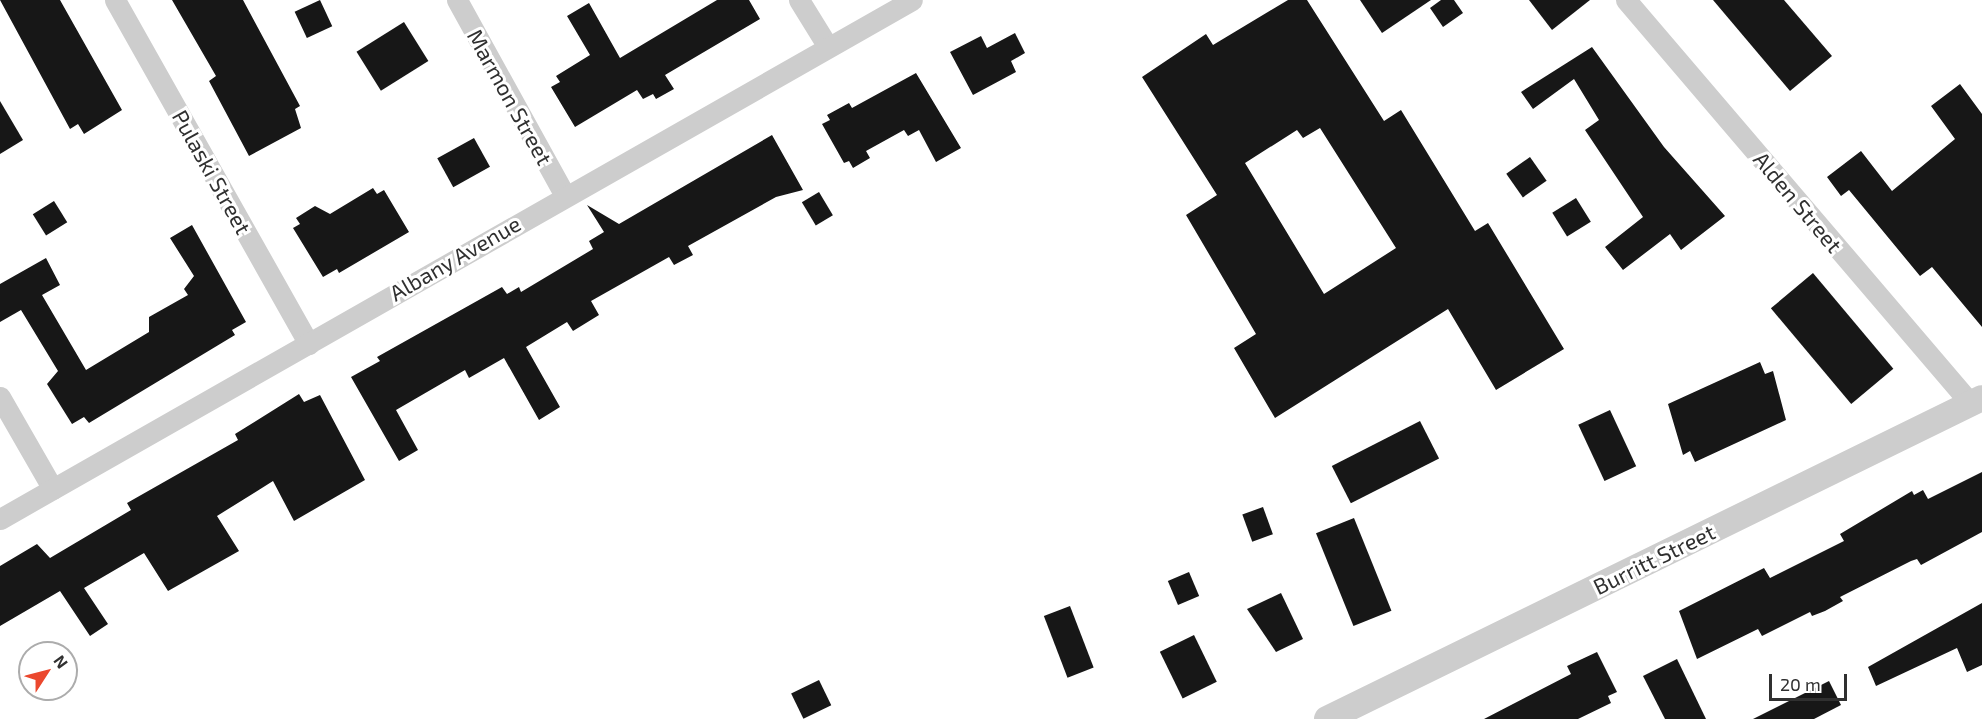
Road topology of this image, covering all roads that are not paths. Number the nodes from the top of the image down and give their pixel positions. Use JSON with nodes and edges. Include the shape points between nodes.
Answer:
{"nodes":[{"id":1,"x":115,"y":0,"type":"edge"},
{"id":2,"x":457,"y":0,"type":"edge"},
{"id":3,"x":799,"y":0,"type":"edge"},
{"id":4,"x":912,"y":0,"type":"edge"},
{"id":5,"x":1626,"y":0,"type":"edge"},
{"id":6,"x":828,"y":47,"type":"junction"},
{"id":7,"x":564,"y":194,"type":"junction"},
{"id":8,"x":309,"y":344,"type":"junction"},
{"id":9,"x":0,"y":397,"type":"edge"},
{"id":10,"x":1976,"y":401,"type":"edge"},
{"id":11,"x":53,"y":489,"type":"junction"},
{"id":12,"x":0,"y":519,"type":"edge"},
{"id":13,"x":1327,"y":719,"type":"edge"}],
"edges":[{"from":1,"to":8,"type":"street","name":"Pulaski Street"},
{"from":2,"to":7,"type":"street","name":"Marmon Street"},
{"from":3,"to":6,"type":"street"},
{"from":4,"to":6,"type":"street","name":"Albany Avenue"},
{"from":5,"to":10,"type":"street","name":"Alden Street"},
{"from":6,"to":7,"type":"street","name":"Albany Avenue"},
{"from":7,"to":8,"type":"street","name":"Albany Avenue"},
{"from":8,"to":11,"type":"street","name":"Albany Avenue"},
{"from":9,"to":11,"type":"street"},
{"from":10,"to":13,"type":"street","name":"Burritt Street"},
{"from":11,"to":12,"type":"street","name":"Albany Avenue"}]}
